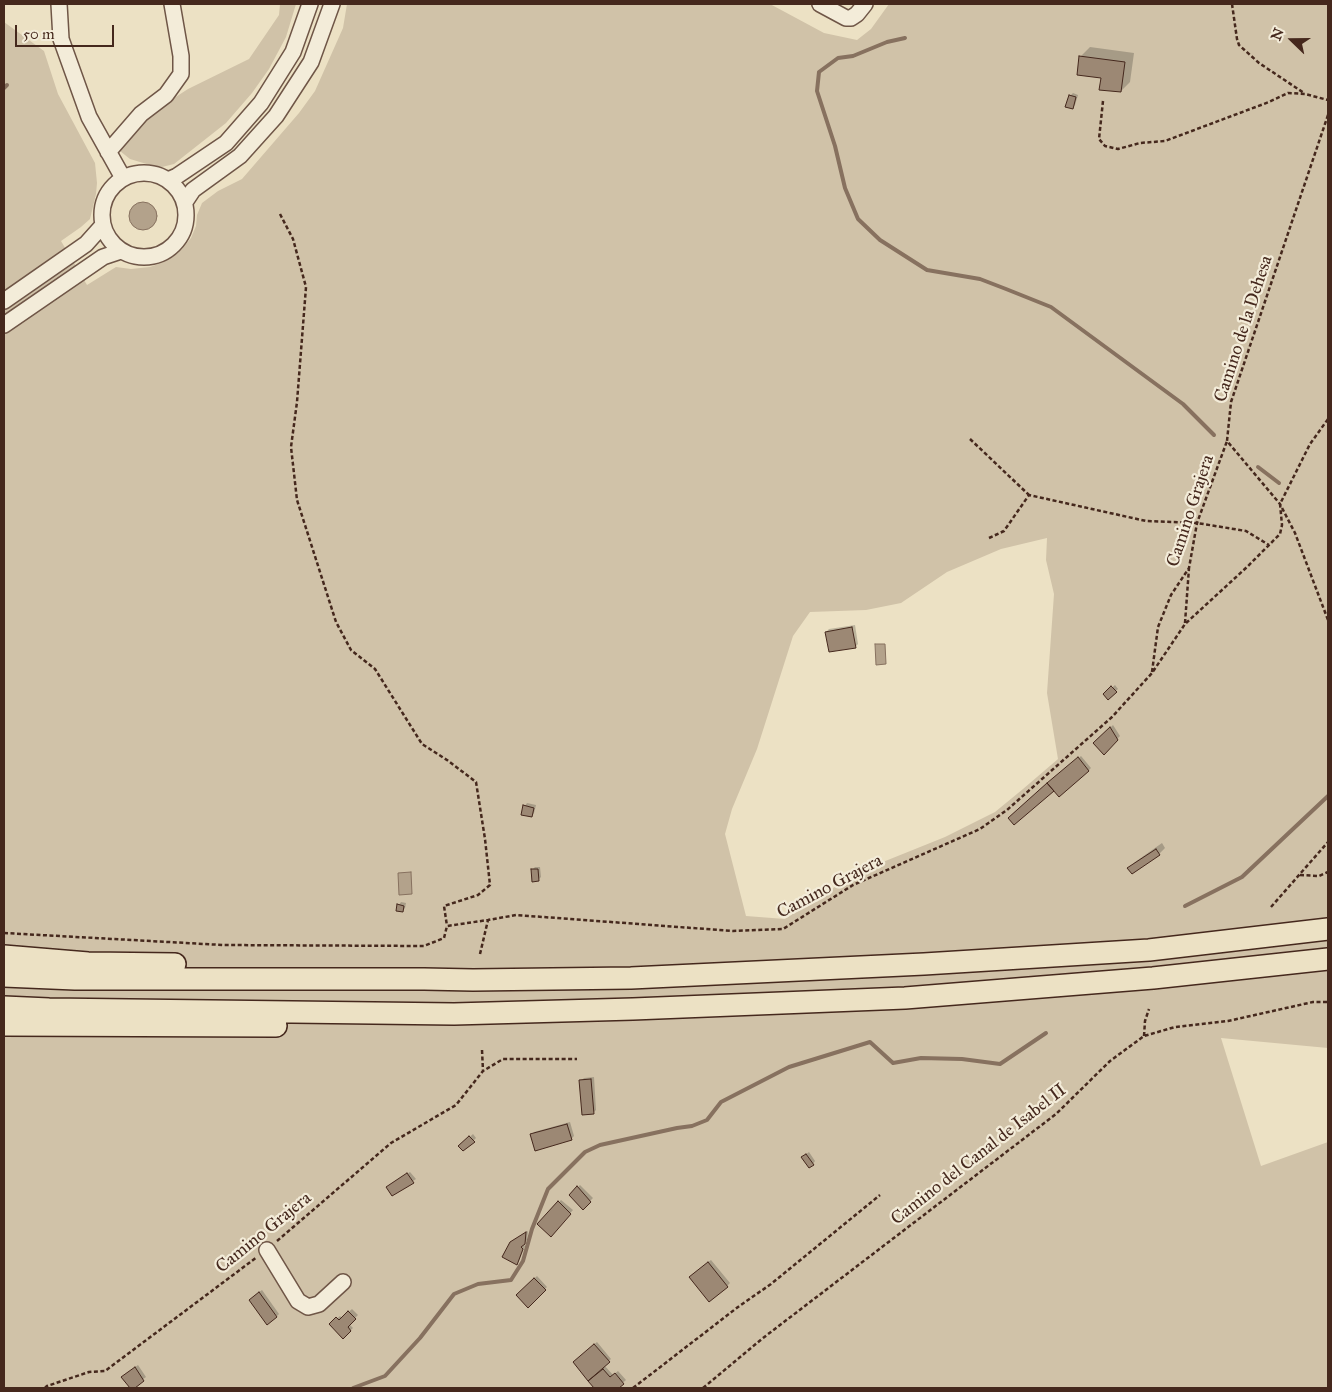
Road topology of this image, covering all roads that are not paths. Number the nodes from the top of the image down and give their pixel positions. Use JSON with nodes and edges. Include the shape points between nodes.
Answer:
{"nodes":[{"id":1,"x":59,"y":4,"type":"edge"},
{"id":2,"x":172,"y":4,"type":"edge"},
{"id":3,"x":310,"y":4,"type":"edge"},
{"id":4,"x":332,"y":4,"type":"edge"},
{"id":5,"x":820,"y":4,"type":"edge"},
{"id":6,"x":856,"y":7,"type":"edge"},
{"id":7,"x":108,"y":152,"type":"junction"},
{"id":8,"x":123,"y":178,"type":"junction"},
{"id":9,"x":168,"y":180,"type":"junction"},
{"id":10,"x":185,"y":202,"type":"junction"},
{"id":11,"x":103,"y":226,"type":"junction"},
{"id":12,"x":121,"y":251,"type":"junction"},
{"id":13,"x":4,"y":302,"type":"edge"},
{"id":14,"x":4,"y":325,"type":"edge"},
{"id":15,"x":1328,"y":929,"type":"edge"},
{"id":16,"x":4,"y":956,"type":"edge"},
{"id":17,"x":1328,"y":959,"type":"edge"},
{"id":18,"x":4,"y":976,"type":"edge"},
{"id":19,"x":424,"y":979,"type":"junction"},
{"id":20,"x":4,"y":1007,"type":"edge"},
{"id":21,"x":454,"y":1014,"type":"junction"},
{"id":22,"x":4,"y":1025,"type":"edge"},
{"id":23,"x":267,"y":1250,"type":"road end"},
{"id":24,"x":343,"y":1282,"type":"dead end"}],
"edges":[{"from":1,"to":7,"type":"street","via":[[61,39],[89,117]]},
{"from":2,"to":7,"type":"street","via":[[181,74],[166,94],[142,114]]},
{"from":3,"to":9,"type":"street","via":[[293,52],[261,103],[226,143]]},
{"from":4,"to":10,"type":"street","via":[[311,62],[276,116],[240,156],[193,190]]},
{"from":5,"to":6,"type":"street"},
{"from":7,"to":8,"type":"street"},
{"from":8,"to":9,"type":"street","via":[[138,173]]},
{"from":8,"to":11,"type":"street","via":[[110,190],[102,207]]},
{"from":9,"to":10,"type":"street"},
{"from":10,"to":12,"type":"street","via":[[184,228],[170,249],[154,257],[137,257]]},
{"from":11,"to":12,"type":"street","via":[[109,240]]},
{"from":11,"to":13,"type":"street","via":[[86,244]]},
{"from":12,"to":14,"type":"street","via":[[103,257]]},
{"from":15,"to":19,"type":"highway","via":[[1149,950],[924,964],[631,978]]},
{"from":16,"to":19,"type":"highway","via":[[88,963],[345,968]]},
{"from":17,"to":21,"type":"highway","via":[[1153,978],[905,998]]},
{"from":18,"to":19,"type":"highway"},
{"from":20,"to":21,"type":"highway"},
{"from":21,"to":22,"type":"highway","via":[[267,1026]]},
{"from":23,"to":24,"type":"street","via":[[298,1301],[308,1307],[319,1304]]}]}
